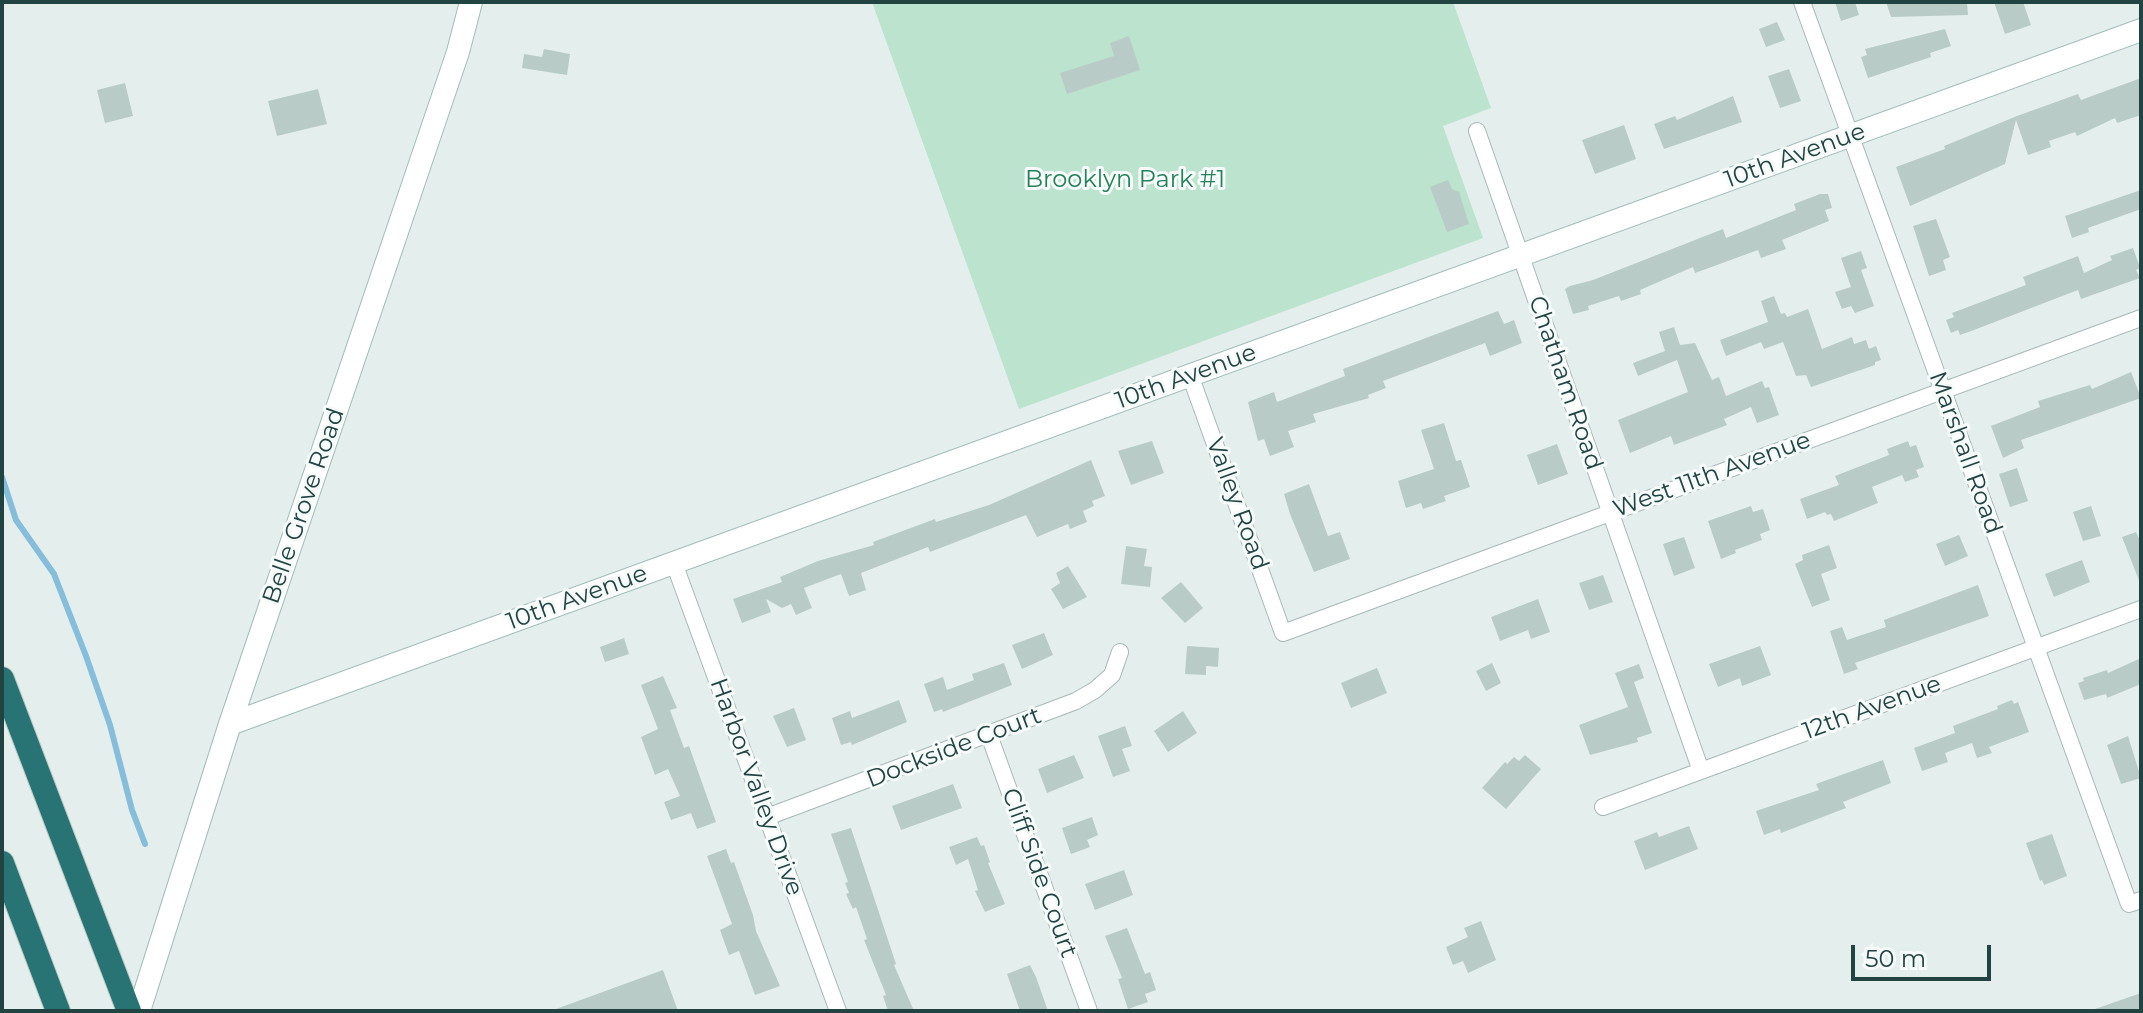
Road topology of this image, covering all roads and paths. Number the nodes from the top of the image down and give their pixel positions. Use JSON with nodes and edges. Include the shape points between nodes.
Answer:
{"nodes":[{"id":1,"x":471,"y":2,"type":"edge"},
{"id":2,"x":1802,"y":2,"type":"edge"},
{"id":3,"x":2141,"y":30,"type":"edge"},
{"id":4,"x":1477,"y":131,"type":"dead end"},
{"id":5,"x":1850,"y":136,"type":"junction"},
{"id":6,"x":1521,"y":255,"type":"junction"},
{"id":7,"x":2141,"y":318,"type":"edge"},
{"id":8,"x":1190,"y":375,"type":"junction"},
{"id":9,"x":1942,"y":391,"type":"junction"},
{"id":10,"x":1611,"y":513,"type":"junction"},
{"id":11,"x":674,"y":563,"type":"junction"},
{"id":12,"x":2141,"y":609,"type":"edge"},
{"id":13,"x":1283,"y":633,"type":"joint"},
{"id":14,"x":2036,"y":648,"type":"junction"},
{"id":15,"x":1120,"y":652,"type":"dead end"},
{"id":16,"x":2,"y":679,"type":"edge"},
{"id":17,"x":230,"y":724,"type":"junction"},
{"id":18,"x":989,"y":735,"type":"junction"},
{"id":19,"x":1701,"y":771,"type":"junction"},
{"id":20,"x":1603,"y":807,"type":"dead end"},
{"id":21,"x":767,"y":817,"type":"junction"},
{"id":22,"x":2,"y":863,"type":"edge"},
{"id":23,"x":2135,"y":902,"type":"edge"},
{"id":24,"x":58,"y":1011,"type":"edge"},
{"id":25,"x":129,"y":1011,"type":"edge"},
{"id":26,"x":139,"y":1011,"type":"edge"},
{"id":27,"x":838,"y":1011,"type":"edge"},
{"id":28,"x":1089,"y":1011,"type":"edge"}],
"edges":[{"from":1,"to":17,"type":"street","name":"Belle Grove Road"},
{"from":2,"to":5,"type":"street","name":"Marshall Road"},
{"from":3,"to":5,"type":"street","name":"10th Avenue"},
{"from":4,"to":6,"type":"street","name":"Chatham Road"},
{"from":5,"to":6,"type":"street","name":"10th Avenue"},
{"from":5,"to":9,"type":"street","name":"Marshall Road"},
{"from":6,"to":8,"type":"street","name":"10th Avenue"},
{"from":6,"to":10,"type":"street","name":"Chatham Road"},
{"from":7,"to":9,"type":"street","name":"West 11th Avenue"},
{"from":8,"to":11,"type":"street","name":"10th Avenue"},
{"from":8,"to":13,"type":"street","name":"Valley Road"},
{"from":9,"to":10,"type":"street","name":"West 11th Avenue"},
{"from":9,"to":14,"type":"street","name":"Marshall Road"},
{"from":10,"to":13,"type":"street","name":"West 11th Avenue"},
{"from":10,"to":19,"type":"street","name":"Chatham Road"},
{"from":11,"to":17,"type":"street","name":"10th Avenue"},
{"from":11,"to":21,"type":"street","name":"Harbor Valley Drive"},
{"from":12,"to":14,"type":"street","name":"12th Avenue"},
{"from":14,"to":19,"type":"street","name":"12th Avenue"},
{"from":14,"to":23,"type":"street","name":"Marshall Road"},
{"from":15,"to":18,"type":"street","name":"Dockside Court","via":[[1112,675],[1095,690]]},
{"from":16,"to":25,"type":"highway"},
{"from":17,"to":26,"type":"street","name":"Belle Grove Road"},
{"from":18,"to":21,"type":"street","name":"Dockside Court"},
{"from":18,"to":28,"type":"street","name":"Cliff Side Court"},
{"from":19,"to":20,"type":"street","name":"12th Avenue"},
{"from":21,"to":27,"type":"street","name":"Harbor Valley Drive"},
{"from":22,"to":24,"type":"highway"}]}
